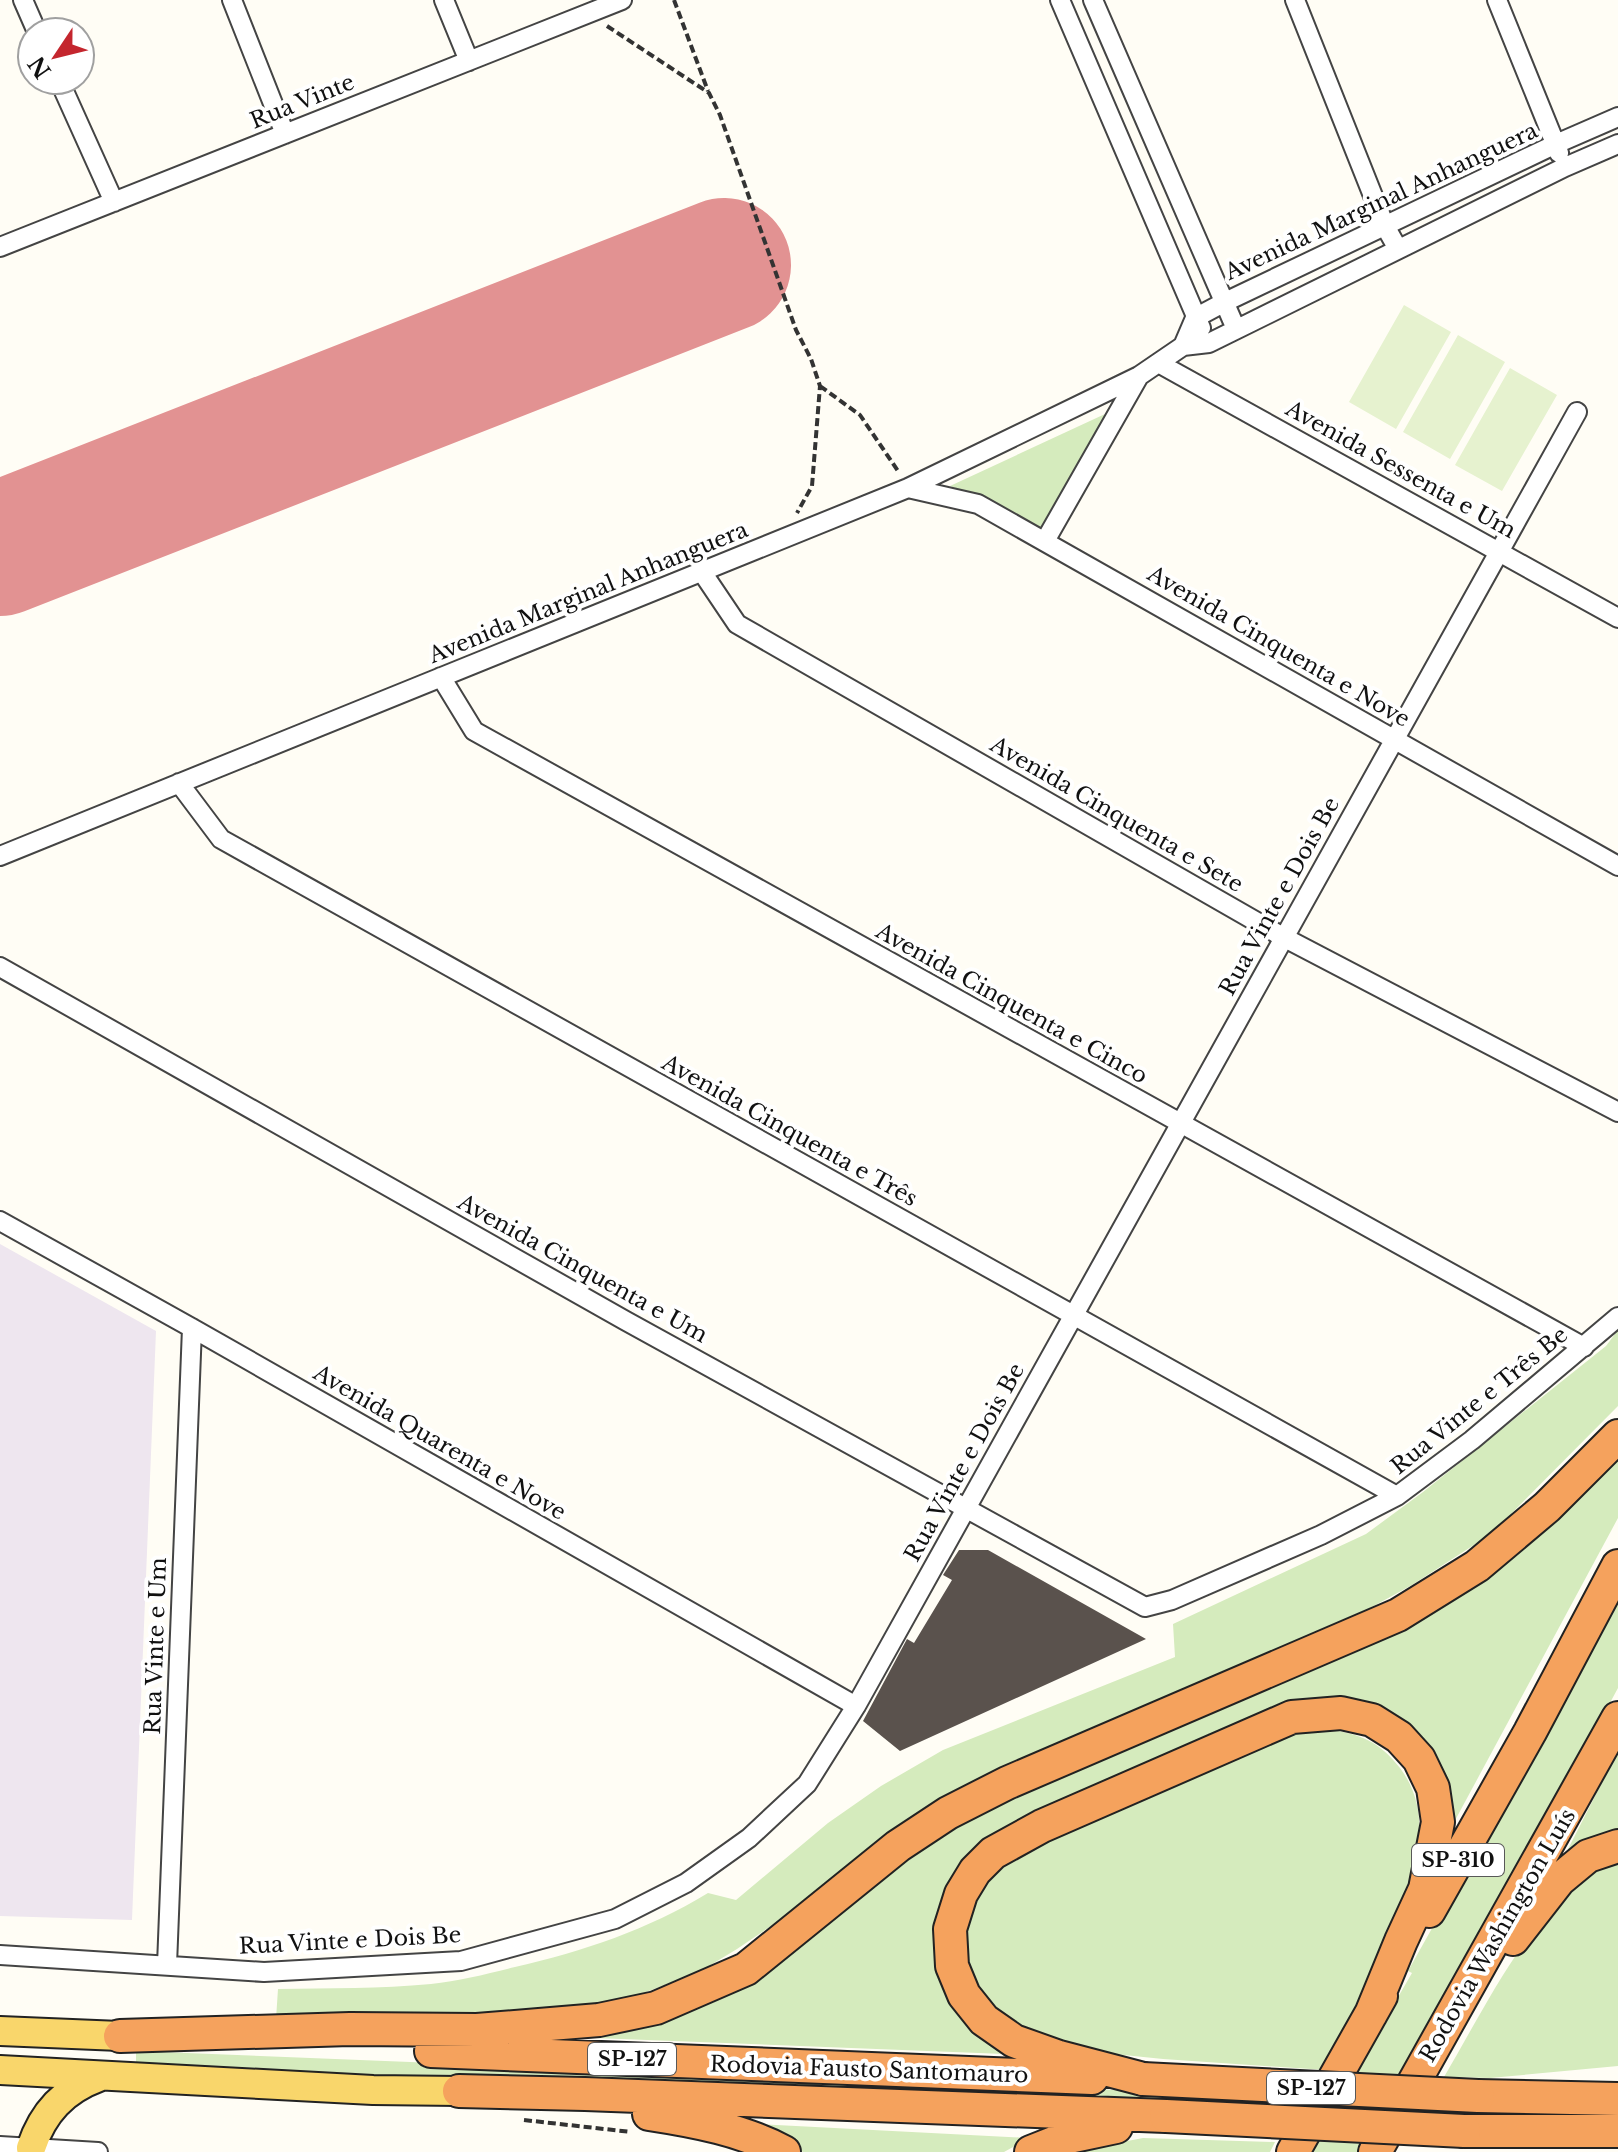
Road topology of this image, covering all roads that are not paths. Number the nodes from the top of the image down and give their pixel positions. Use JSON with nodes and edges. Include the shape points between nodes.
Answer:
{"nodes":[{"id":1,"x":232,"y":0,"type":"edge"},
{"id":2,"x":444,"y":0,"type":"edge"},
{"id":3,"x":622,"y":0,"type":"edge"},
{"id":4,"x":1060,"y":0,"type":"edge"},
{"id":5,"x":1093,"y":0,"type":"edge"},
{"id":6,"x":1295,"y":0,"type":"edge"},
{"id":7,"x":1497,"y":0,"type":"edge"},
{"id":8,"x":469,"y":61,"type":"junction"},
{"id":9,"x":66,"y":96,"type":"edge"},
{"id":10,"x":1618,"y":117,"type":"edge"},
{"id":11,"x":285,"y":134,"type":"junction"},
{"id":12,"x":1556,"y":144,"type":"junction"},
{"id":13,"x":1618,"y":144,"type":"edge"},
{"id":14,"x":1565,"y":167,"type":"junction"},
{"id":15,"x":114,"y":202,"type":"junction"},
{"id":16,"x":1385,"y":226,"type":"junction"},
{"id":17,"x":0,"y":247,"type":"edge"},
{"id":18,"x":1398,"y":249,"type":"junction"},
{"id":19,"x":1223,"y":303,"type":"junction"},
{"id":20,"x":1195,"y":318,"type":"junction"},
{"id":21,"x":1236,"y":329,"type":"junction"},
{"id":22,"x":1209,"y":343,"type":"junction"},
{"id":23,"x":1183,"y":346,"type":"junction"},
{"id":24,"x":1160,"y":364,"type":"junction"},
{"id":25,"x":1139,"y":376,"type":"junction"},
{"id":26,"x":1577,"y":412,"type":"dead end"},
{"id":27,"x":908,"y":488,"type":"junction"},
{"id":28,"x":1045,"y":541,"type":"junction"},
{"id":29,"x":1500,"y":551,"type":"junction"},
{"id":30,"x":702,"y":572,"type":"junction"},
{"id":31,"x":1618,"y":618,"type":"edge"},
{"id":32,"x":441,"y":677,"type":"junction"},
{"id":33,"x":1394,"y":739,"type":"junction"},
{"id":34,"x":179,"y":783,"type":"junction"},
{"id":35,"x":0,"y":856,"type":"edge"},
{"id":36,"x":1618,"y":866,"type":"edge"},
{"id":37,"x":1283,"y":937,"type":"junction"},
{"id":38,"x":0,"y":967,"type":"edge"},
{"id":39,"x":1618,"y":1112,"type":"edge"},
{"id":40,"x":1179,"y":1124,"type":"junction"},
{"id":41,"x":0,"y":1221,"type":"edge"},
{"id":42,"x":1073,"y":1315,"type":"junction"},
{"id":43,"x":1618,"y":1317,"type":"edge"},
{"id":44,"x":192,"y":1328,"type":"junction"},
{"id":45,"x":1584,"y":1347,"type":"junction"},
{"id":46,"x":1618,"y":1436,"type":"edge"},
{"id":47,"x":1397,"y":1496,"type":"junction"},
{"id":48,"x":965,"y":1508,"type":"junction"},
{"id":49,"x":1618,"y":1566,"type":"edge"},
{"id":50,"x":1145,"y":1607,"type":"joint"},
{"id":51,"x":856,"y":1706,"type":"junction"},
{"id":52,"x":1618,"y":1718,"type":"edge"},
{"id":53,"x":1618,"y":1846,"type":"edge"},
{"id":54,"x":0,"y":1955,"type":"edge"},
{"id":55,"x":167,"y":1965,"type":"junction"},
{"id":56,"x":1371,"y":2014,"type":"junction"},
{"id":57,"x":1449,"y":2020,"type":"junction"},
{"id":58,"x":0,"y":2031,"type":"edge"},
{"id":59,"x":120,"y":2036,"type":"junction"},
{"id":60,"x":0,"y":2070,"type":"edge"},
{"id":61,"x":101,"y":2076,"type":"junction"},
{"id":62,"x":1143,"y":2079,"type":"junction"},
{"id":63,"x":1618,"y":2086,"type":"edge"},
{"id":64,"x":459,"y":2091,"type":"junction"},
{"id":65,"x":1542,"y":2098,"type":"junction"},
{"id":66,"x":1618,"y":2099,"type":"edge"},
{"id":67,"x":1166,"y":2116,"type":"junction"},
{"id":68,"x":1618,"y":2131,"type":"edge"},
{"id":69,"x":1542,"y":2132,"type":"junction"},
{"id":70,"x":0,"y":2146,"type":"edge"},
{"id":71,"x":31,"y":2148,"type":"junction"},
{"id":72,"x":1618,"y":2148,"type":"edge"},
{"id":73,"x":98,"y":2152,"type":"edge"},
{"id":74,"x":784,"y":2152,"type":"edge"},
{"id":75,"x":1031,"y":2152,"type":"edge"},
{"id":76,"x":1293,"y":2152,"type":"edge"},
{"id":77,"x":1375,"y":2152,"type":"edge"}],
"edges":[{"from":1,"to":11,"type":"street"},
{"from":2,"to":8,"type":"street"},
{"from":3,"to":8,"type":"street","name":"Rua Vinte"},
{"from":4,"to":20,"type":"street"},
{"from":5,"to":19,"type":"street"},
{"from":6,"to":16,"type":"street"},
{"from":7,"to":12,"type":"street"},
{"from":8,"to":11,"type":"street","name":"Rua Vinte"},
{"from":9,"to":15,"type":"street"},
{"from":10,"to":12,"type":"street","name":"Avenida Marginal Anhanguera"},
{"from":11,"to":15,"type":"street","name":"Rua Vinte"},
{"from":12,"to":14,"type":"street"},
{"from":12,"to":16,"type":"street","name":"Avenida Marginal Anhanguera"},
{"from":13,"to":14,"type":"street"},
{"from":14,"to":18,"type":"street"},
{"from":15,"to":17,"type":"street","name":"Rua Vinte"},
{"from":16,"to":18,"type":"street"},
{"from":16,"to":19,"type":"street","name":"Avenida Marginal Anhanguera"},
{"from":18,"to":21,"type":"street"},
{"from":19,"to":20,"type":"street","name":"Avenida Marginal Anhanguera"},
{"from":19,"to":21,"type":"street"},
{"from":20,"to":22,"type":"street"},
{"from":20,"to":23,"type":"street","name":"Avenida Marginal Anhanguera"},
{"from":21,"to":22,"type":"street"},
{"from":22,"to":23,"type":"street"},
{"from":23,"to":24,"type":"street","name":"Avenida Marginal Anhanguera"},
{"from":24,"to":25,"type":"street","name":"Avenida Marginal Anhanguera"},
{"from":24,"to":29,"type":"street","name":"Avenida Sessenta e Um"},
{"from":25,"to":27,"type":"street","name":"Avenida Marginal Anhanguera"},
{"from":25,"to":28,"type":"street"},
{"from":26,"to":29,"type":"street","name":"Rua Vinte e Dois Be"},
{"from":27,"to":28,"type":"street","name":"Avenida Cinquenta e Nove","via":[[978,504]]},
{"from":27,"to":30,"type":"street","name":"Avenida Marginal Anhanguera"},
{"from":28,"to":33,"type":"street","name":"Avenida Cinquenta e Nove"},
{"from":29,"to":31,"type":"street","name":"Avenida Sessenta e Um"},
{"from":29,"to":33,"type":"street","name":"Rua Vinte e Dois Be"},
{"from":30,"to":32,"type":"street","name":"Avenida Marginal Anhanguera"},
{"from":30,"to":37,"type":"street","name":"Avenida Cinquenta e Sete","via":[[737,624]]},
{"from":32,"to":34,"type":"street","name":"Avenida Marginal Anhanguera"},
{"from":32,"to":40,"type":"street","name":"Avenida Cinquenta e Cinco","via":[[474,731]]},
{"from":33,"to":36,"type":"street","name":"Avenida Cinquenta e Nove"},
{"from":33,"to":37,"type":"street","name":"Rua Vinte e Dois Be"},
{"from":34,"to":35,"type":"street","name":"Avenida Marginal Anhanguera"},
{"from":34,"to":42,"type":"street","name":"Avenida Cinquenta e Três","via":[[221,839]]},
{"from":37,"to":39,"type":"street","name":"Avenida Cinquenta e Sete"},
{"from":37,"to":40,"type":"street","name":"Rua Vinte e Dois Be"},
{"from":38,"to":48,"type":"street","name":"Avenida Cinquenta e Um"},
{"from":40,"to":42,"type":"street","name":"Rua Vinte e Dois Be"},
{"from":40,"to":45,"type":"street","name":"Avenida Cinquenta e Cinco"},
{"from":41,"to":44,"type":"street","name":"Avenida Quarenta e Nove"},
{"from":42,"to":47,"type":"street","name":"Avenida Cinquenta e Três"},
{"from":42,"to":48,"type":"street","name":"Rua Vinte e Dois Be"},
{"from":43,"to":45,"type":"street","name":"Rua Vinte e Três Be"},
{"from":44,"to":51,"type":"street","name":"Avenida Quarenta e Nove"},
{"from":44,"to":55,"type":"street","name":"Rua Vinte e Um"},
{"from":45,"to":47,"type":"street","name":"Rua Vinte e Três Be"},
{"from":46,"to":59,"type":"highway","via":[[1547,1507],[1477,1566],[1398,1615],[948,1813],[898,1846],[746,1969],[656,2008],[599,2020],[477,2030]]},
{"from":47,"to":50,"type":"street","name":"Rua Vinte e Três Be","via":[[1308,1541]]},
{"from":48,"to":50,"type":"street","name":"Avenida Cinquenta e Um"},
{"from":48,"to":51,"type":"street","name":"Rua Vinte e Dois Be"},
{"from":49,"to":56,"type":"highway","number":"SP-310"},
{"from":51,"to":55,"type":"street","name":"Rua Vinte e Dois Be","via":[[807,1784],[749,1838],[686,1883],[615,1919],[461,1961],[264,1972]]},
{"from":52,"to":57,"type":"highway","name":"Rodovia Washington Luís","number":"SP-310"},
{"from":53,"to":57,"type":"highway","via":[[1588,1856],[1559,1880]]},
{"from":54,"to":55,"type":"street","name":"Rua Vinte e Dois Be"},
{"from":56,"to":62,"type":"highway","via":[[1425,1889],[1438,1822],[1433,1788],[1419,1759],[1399,1737],[1372,1720],[1341,1713],[1292,1717],[1042,1826],[993,1853],[961,1894],[950,1929],[952,1966],[964,1995],[984,2020],[1014,2041]]},
{"from":56,"to":76,"type":"highway","number":"SP-310"},
{"from":57,"to":77,"type":"highway","name":"Rodovia Washington Luís","number":"SP-310"},
{"from":58,"to":59,"type":"main road"},
{"from":59,"to":62,"type":"highway","name":"Rodovia Fausto Santomauro","number":"SP-127"},
{"from":60,"to":61,"type":"main road"},
{"from":61,"to":64,"type":"main road"},
{"from":61,"to":71,"type":"main road","via":[[56,2103]]},
{"from":62,"to":65,"type":"highway","name":"Rodovia Fausto Santomauro","number":"SP-127","bridge":true},
{"from":63,"to":65,"type":"highway"},
{"from":64,"to":67,"type":"highway","name":"Rodovia Fausto Santomauro","number":"SP-127"},
{"from":64,"to":74,"type":"highway","via":[[686,2120]]},
{"from":65,"to":66,"type":"highway","name":"Rodovia Fausto Santomauro","number":"SP-127"},
{"from":67,"to":69,"type":"highway","name":"Rodovia Fausto Santomauro","number":"SP-127","bridge":true},
{"from":67,"to":75,"type":"highway","via":[[1069,2137]]},
{"from":68,"to":69,"type":"highway","name":"Rodovia Fausto Santomauro","number":"SP-127"},
{"from":69,"to":72,"type":"highway"},
{"from":70,"to":71,"type":"street"},
{"from":71,"to":73,"type":"street"}]}
